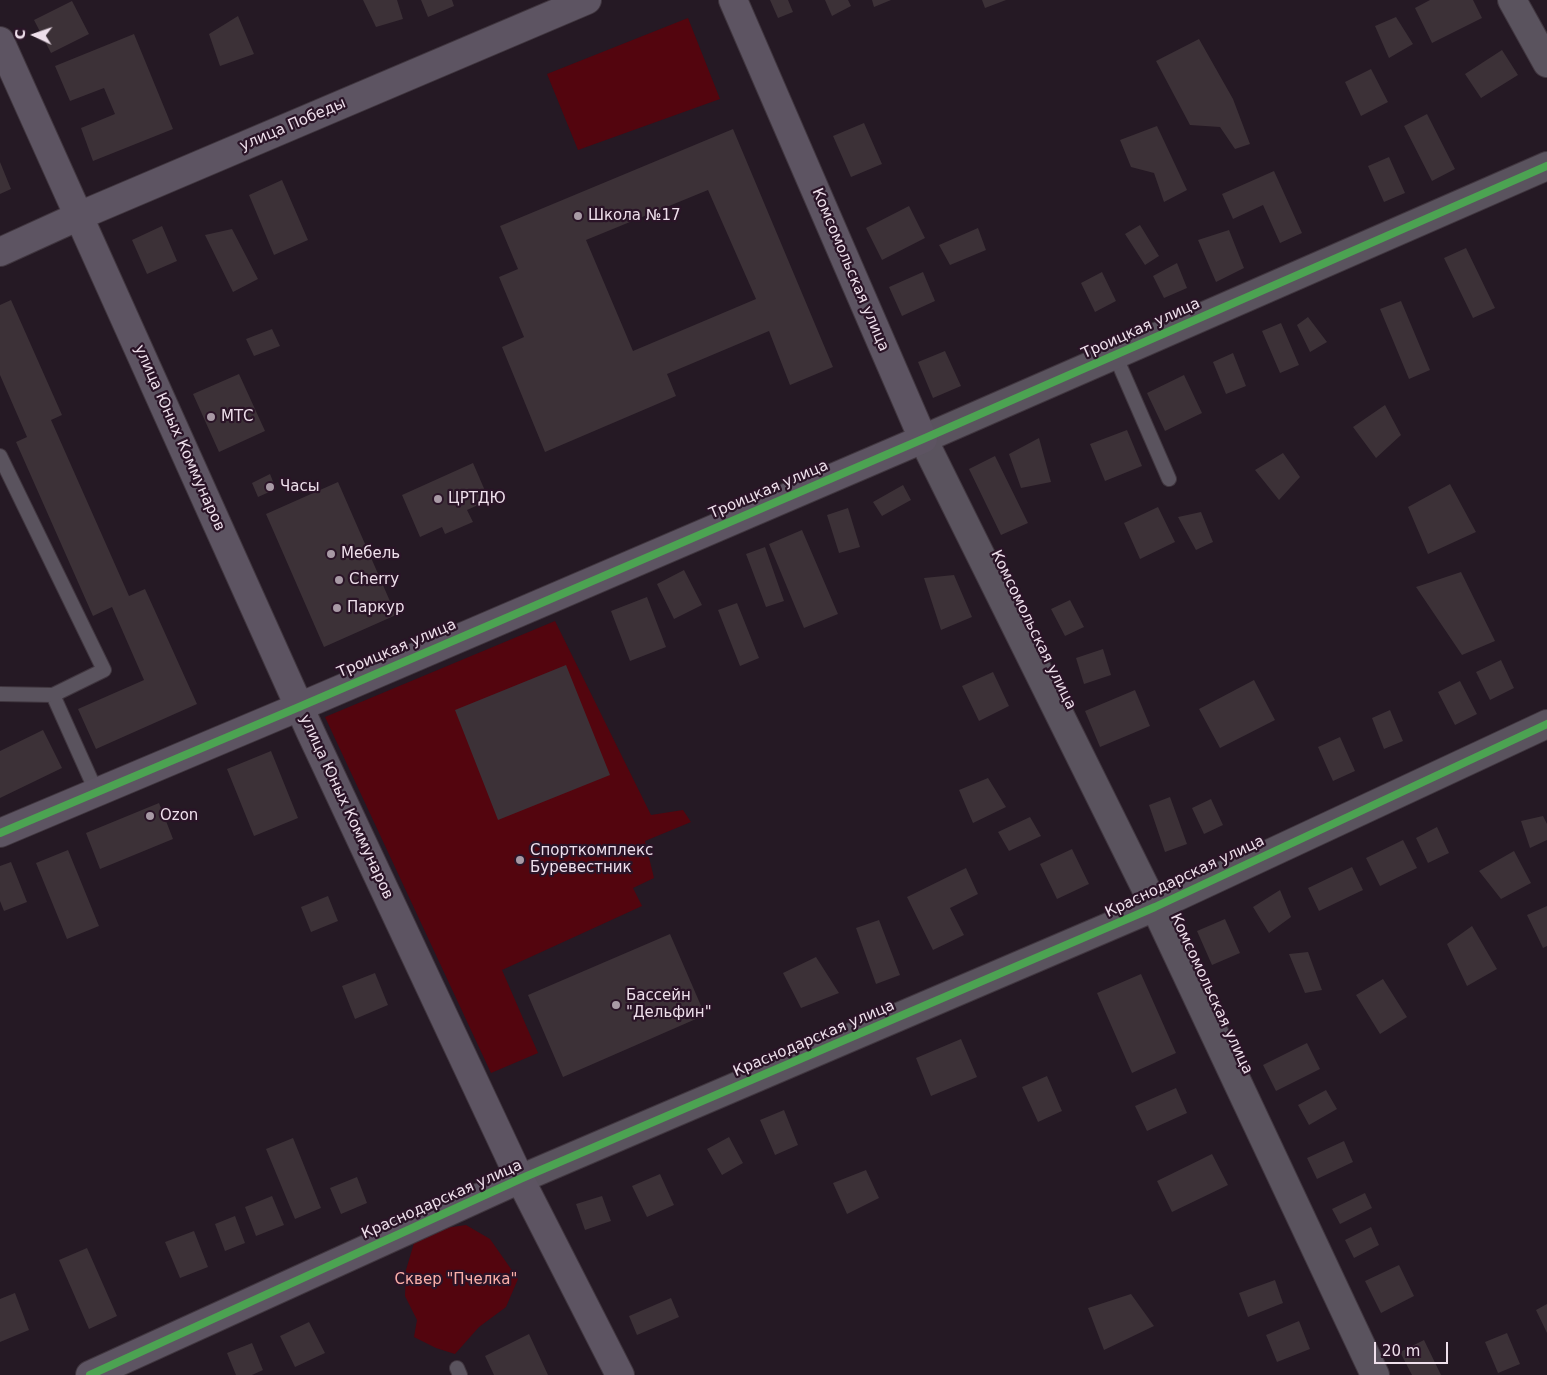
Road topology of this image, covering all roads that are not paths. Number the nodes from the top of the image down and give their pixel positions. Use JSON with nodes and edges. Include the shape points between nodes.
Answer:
{"nodes":[{"id":1,"x":587,"y":0,"type":"edge"},
{"id":2,"x":733,"y":0,"type":"edge"},
{"id":3,"x":1512,"y":0,"type":"edge"},
{"id":4,"x":0,"y":41,"type":"edge"},
{"id":5,"x":1547,"y":63,"type":"edge"},
{"id":6,"x":1547,"y":166,"type":"edge"},
{"id":7,"x":79,"y":216,"type":"junction"},
{"id":8,"x":0,"y":252,"type":"edge"},
{"id":9,"x":1115,"y":355,"type":"junction"},
{"id":10,"x":923,"y":439,"type":"junction"},
{"id":11,"x":0,"y":456,"type":"edge"},
{"id":12,"x":1169,"y":479,"type":"dead end"},
{"id":13,"x":0,"y":694,"type":"edge"},
{"id":14,"x":53,"y":695,"type":"junction"},
{"id":15,"x":299,"y":707,"type":"junction"},
{"id":16,"x":1547,"y":724,"type":"edge"},
{"id":17,"x":96,"y":791,"type":"junction"},
{"id":18,"x":0,"y":833,"type":"edge"},
{"id":19,"x":1155,"y":908,"type":"junction"},
{"id":20,"x":520,"y":1179,"type":"junction"},
{"id":21,"x":90,"y":1375,"type":"edge"},
{"id":22,"x":620,"y":1375,"type":"edge"},
{"id":23,"x":1375,"y":1375,"type":"edge"}],
"edges":[{"from":1,"to":7,"type":"street","name":"улица Победы"},
{"from":2,"to":10,"type":"street","name":"Комсомольская улица"},
{"from":3,"to":5,"type":"street"},
{"from":4,"to":7,"type":"street","name":"улица Юных Коммунаров"},
{"from":6,"to":9,"type":"street","name":"Троицкая улица"},
{"from":7,"to":8,"type":"street","name":"улица Победы"},
{"from":7,"to":15,"type":"street","name":"улица Юных Коммунаров"},
{"from":9,"to":10,"type":"street","name":"Троицкая улица"},
{"from":9,"to":12,"type":"lane"},
{"from":10,"to":15,"type":"street","name":"Троицкая улица"},
{"from":10,"to":19,"type":"street","name":"Комсомольская улица"},
{"from":11,"to":14,"type":"lane","via":[[104,670]]},
{"from":13,"to":14,"type":"lane"},
{"from":14,"to":17,"type":"lane"},
{"from":15,"to":17,"type":"street","name":"Троицкая улица"},
{"from":15,"to":20,"type":"street","name":"улица Юных Коммунаров"},
{"from":16,"to":19,"type":"street","name":"Краснодарская улица"},
{"from":17,"to":18,"type":"street","name":"Троицкая улица"},
{"from":19,"to":20,"type":"street","name":"Краснодарская улица"},
{"from":19,"to":23,"type":"street","name":"Комсомольская улица"},
{"from":20,"to":21,"type":"street","name":"Краснодарская улица"},
{"from":20,"to":22,"type":"street","name":"улица Юных Коммунаров"}]}
